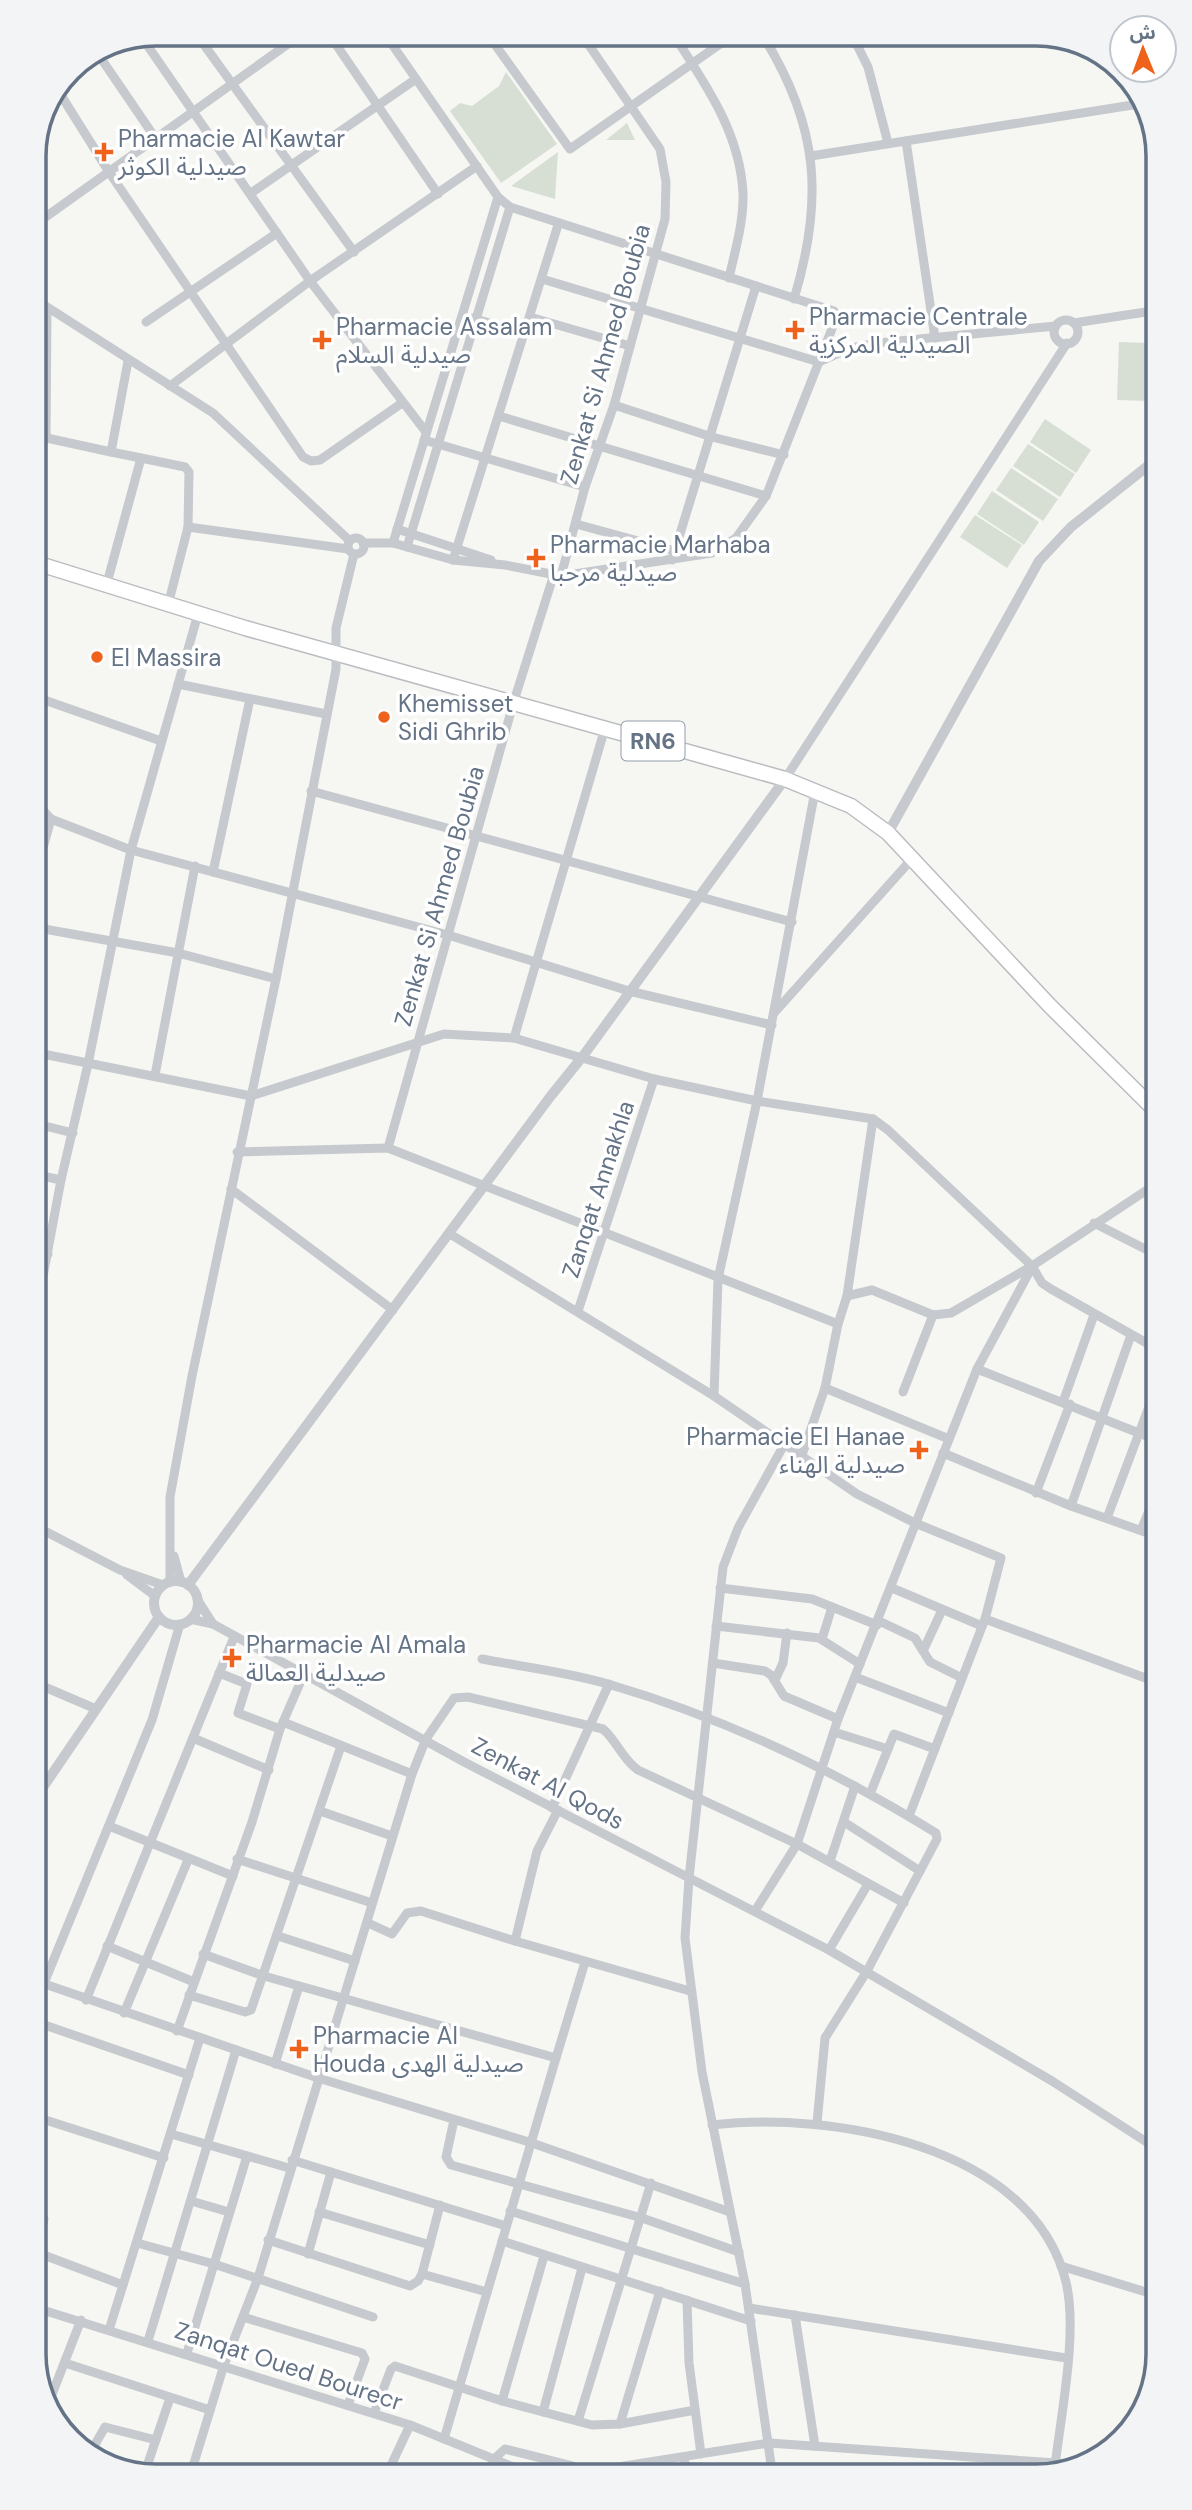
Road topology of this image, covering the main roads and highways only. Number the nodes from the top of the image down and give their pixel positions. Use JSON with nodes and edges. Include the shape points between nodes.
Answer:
{"nodes":[{"id":1,"x":46,"y":566,"type":"edge"},
{"id":2,"x":1146,"y":1101,"type":"edge"}],
"edges":[{"from":1,"to":2,"type":"main road","number":"RN6","via":[[198,614],[785,779],[851,806],[888,833]]}]}
